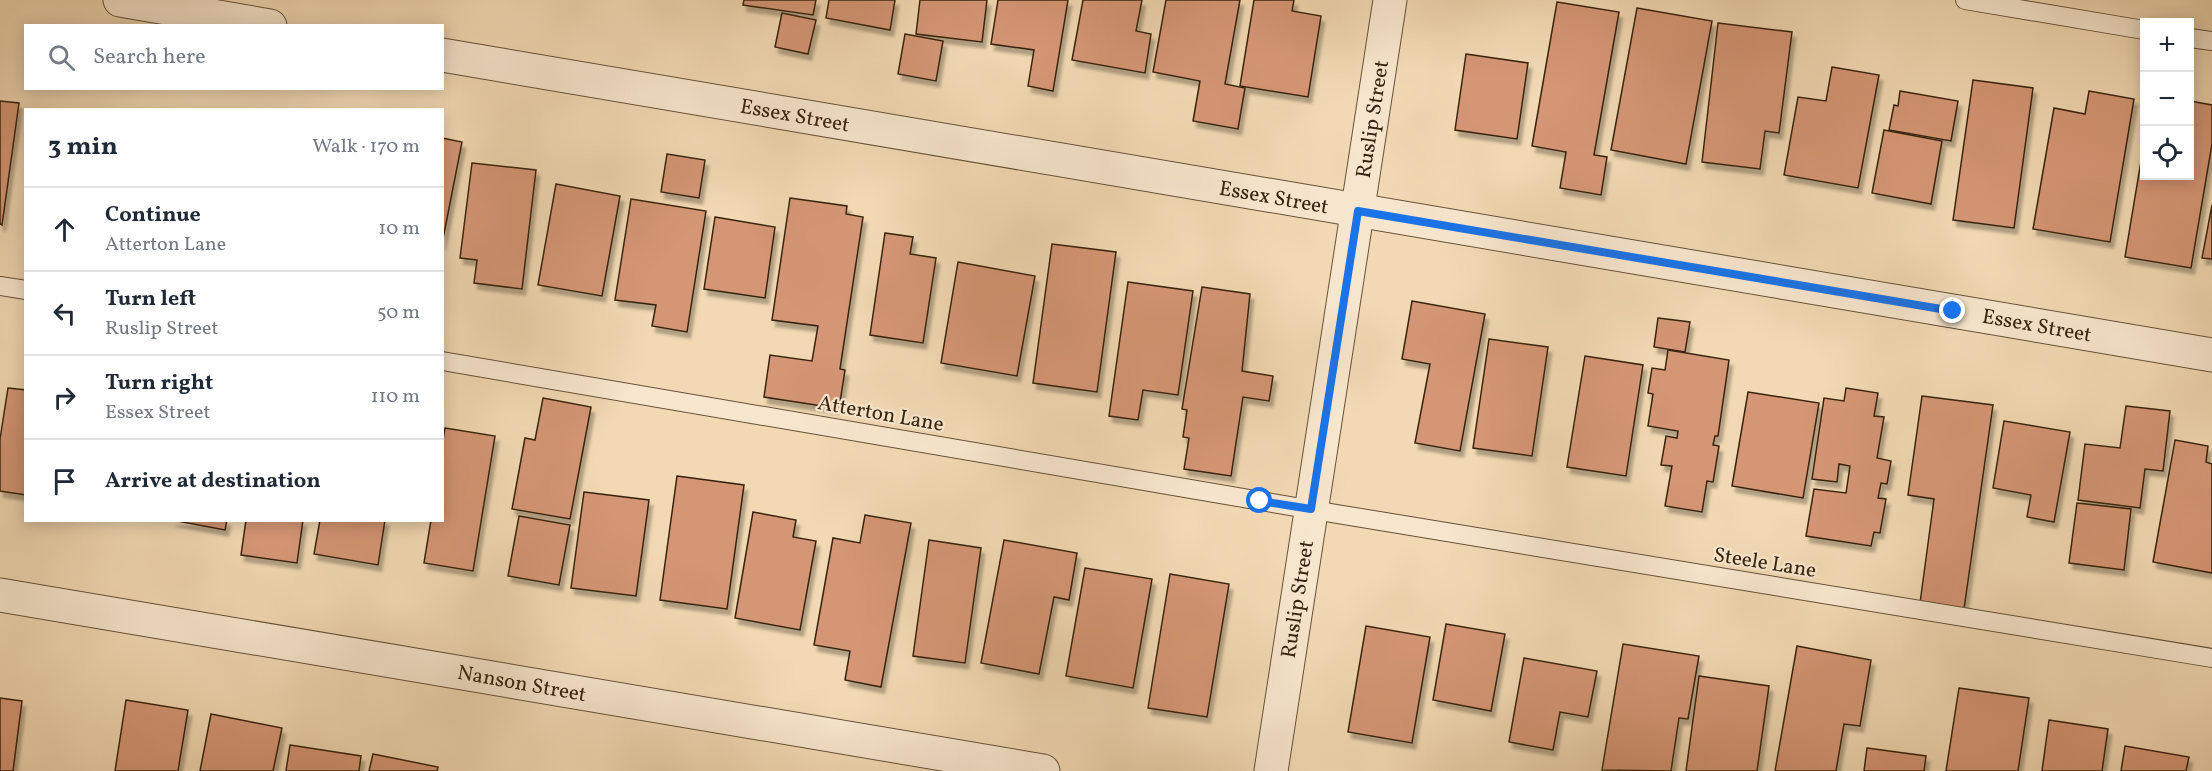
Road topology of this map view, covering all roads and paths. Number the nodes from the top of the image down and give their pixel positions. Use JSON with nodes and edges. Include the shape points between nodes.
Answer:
{"nodes":[{"id":1,"x":120,"y":0,"type":"edge"},
{"id":2,"x":1390,"y":0,"type":"edge"},
{"id":3,"x":1965,"y":0,"type":"edge"},
{"id":4,"x":258,"y":24,"type":"edge"},
{"id":5,"x":2140,"y":29,"type":"edge"},
{"id":6,"x":2194,"y":39,"type":"edge"},
{"id":7,"x":2212,"y":41,"type":"edge"},
{"id":8,"x":444,"y":55,"type":"edge"},
{"id":9,"x":1358,"y":211,"type":"junction"},
{"id":10,"x":0,"y":286,"type":"edge"},
{"id":11,"x":24,"y":290,"type":"edge"},
{"id":12,"x":2212,"y":355,"type":"edge"},
{"id":13,"x":444,"y":361,"type":"edge"},
{"id":14,"x":1311,"y":509,"type":"junction"},
{"id":15,"x":0,"y":595,"type":"edge"},
{"id":16,"x":2212,"y":658,"type":"edge"},
{"id":17,"x":1043,"y":771,"type":"edge"},
{"id":18,"x":1271,"y":771,"type":"edge"}],
"edges":[{"from":1,"to":4,"type":"street"},
{"from":2,"to":9,"type":"street","name":"Ruslip Street"},
{"from":3,"to":5,"type":"lane"},
{"from":6,"to":7,"type":"lane"},
{"from":8,"to":9,"type":"street","name":"Essex Street"},
{"from":9,"to":12,"type":"street","name":"Essex Street"},
{"from":9,"to":14,"type":"street","name":"Ruslip Street"},
{"from":10,"to":11,"type":"lane"},
{"from":13,"to":14,"type":"lane","name":"Atterton Lane"},
{"from":14,"to":16,"type":"lane","name":"Steele Lane"},
{"from":14,"to":18,"type":"street","name":"Ruslip Street"},
{"from":15,"to":17,"type":"street","name":"Nanson Street"}]}
